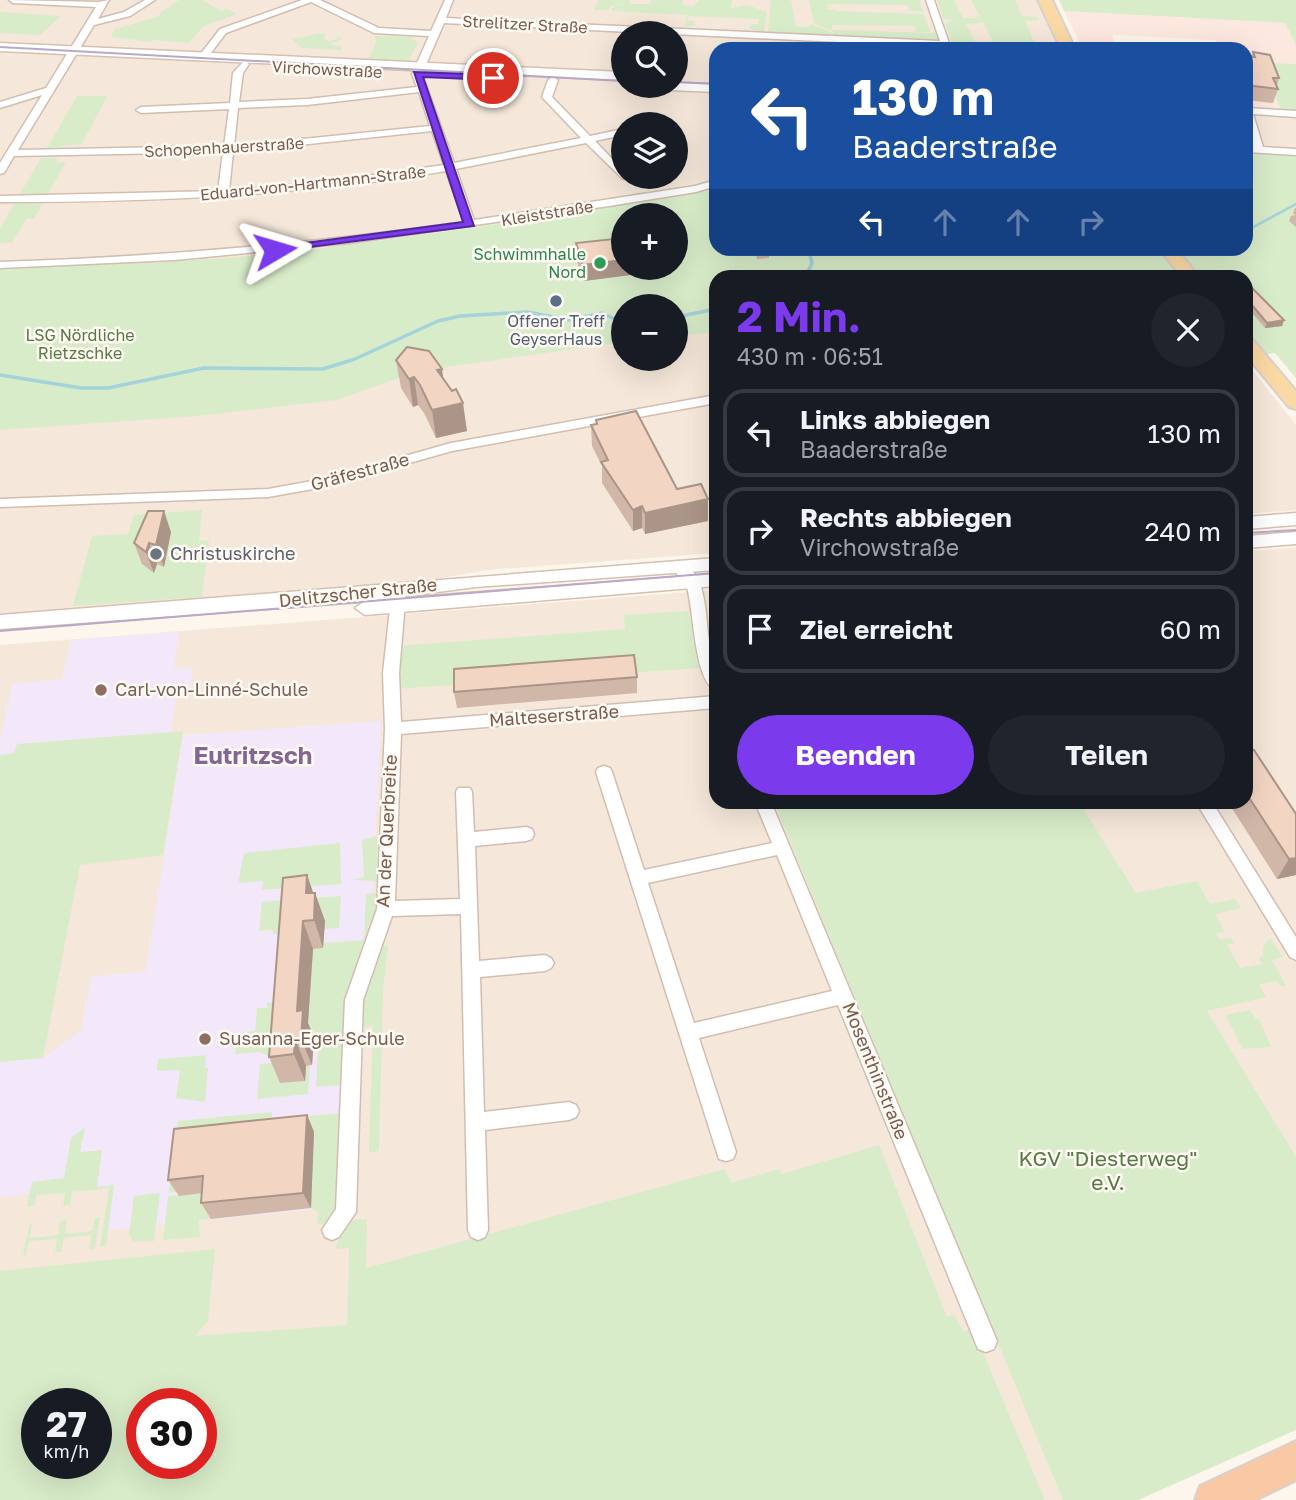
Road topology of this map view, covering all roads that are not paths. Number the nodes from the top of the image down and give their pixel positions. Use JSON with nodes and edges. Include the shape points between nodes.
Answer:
{"nodes":[{"id":1,"x":13,"y":0,"type":"edge"},
{"id":2,"x":151,"y":0,"type":"edge"},
{"id":3,"x":312,"y":0,"type":"edge"},
{"id":4,"x":449,"y":0,"type":"edge"},
{"id":5,"x":930,"y":0,"type":"edge"},
{"id":6,"x":1045,"y":0,"type":"edge"},
{"id":7,"x":103,"y":2,"type":"edge"},
{"id":8,"x":440,"y":20,"type":"junction"},
{"id":9,"x":91,"y":23,"type":"junction"},
{"id":10,"x":434,"y":34,"type":"junction"},
{"id":11,"x":868,"y":42,"type":"edge"},
{"id":12,"x":945,"y":42,"type":"edge"},
{"id":13,"x":1065,"y":42,"type":"edge"},
{"id":14,"x":0,"y":47,"type":"edge"},
{"id":15,"x":74,"y":51,"type":"junction"},
{"id":16,"x":204,"y":56,"type":"junction"},
{"id":17,"x":244,"y":64,"type":"junction"},
{"id":18,"x":418,"y":70,"type":"junction"},
{"id":19,"x":611,"y":76,"type":"edge"},
{"id":20,"x":553,"y":80,"type":"junction"},
{"id":21,"x":688,"y":80,"type":"edge"},
{"id":22,"x":709,"y":81,"type":"edge"},
{"id":23,"x":611,"y":82,"type":"edge"},
{"id":24,"x":688,"y":87,"type":"edge"},
{"id":25,"x":709,"y":88,"type":"edge"},
{"id":26,"x":420,"y":89,"type":"junction"},
{"id":27,"x":50,"y":90,"type":"junction"},
{"id":28,"x":2,"y":104,"type":"edge"},
{"id":29,"x":233,"y":107,"type":"junction"},
{"id":30,"x":141,"y":110,"type":"dead end"},
{"id":31,"x":1253,"y":111,"type":"edge"},
{"id":32,"x":37,"y":112,"type":"junction"},
{"id":33,"x":1296,"y":114,"type":"edge"},
{"id":34,"x":435,"y":128,"type":"junction"},
{"id":35,"x":1253,"y":130,"type":"edge"},
{"id":36,"x":611,"y":135,"type":"edge"},
{"id":37,"x":591,"y":140,"type":"junction"},
{"id":38,"x":230,"y":149,"type":"junction"},
{"id":39,"x":1253,"y":150,"type":"edge"},
{"id":40,"x":1259,"y":150,"type":"junction"},
{"id":41,"x":1296,"y":152,"type":"edge"},
{"id":42,"x":11,"y":153,"type":"junction"},
{"id":43,"x":611,"y":162,"type":"edge"},
{"id":44,"x":450,"y":168,"type":"junction"},
{"id":45,"x":0,"y":171,"type":"edge"},
{"id":46,"x":709,"y":184,"type":"edge"},
{"id":47,"x":635,"y":189,"type":"edge"},
{"id":48,"x":223,"y":194,"type":"junction"},
{"id":49,"x":643,"y":198,"type":"junction"},
{"id":50,"x":0,"y":199,"type":"edge"},
{"id":51,"x":470,"y":224,"type":"junction"},
{"id":52,"x":1174,"y":256,"type":"edge"},
{"id":53,"x":0,"y":265,"type":"edge"},
{"id":54,"x":1185,"y":270,"type":"edge"},
{"id":55,"x":1253,"y":351,"type":"edge"},
{"id":56,"x":709,"y":400,"type":"edge"},
{"id":57,"x":1296,"y":403,"type":"edge"},
{"id":58,"x":0,"y":503,"type":"edge"},
{"id":59,"x":1296,"y":519,"type":"edge"},
{"id":60,"x":1253,"y":522,"type":"edge"},
{"id":61,"x":1296,"y":538,"type":"edge"},
{"id":62,"x":1253,"y":541,"type":"edge"},
{"id":63,"x":709,"y":564,"type":"edge"},
{"id":64,"x":678,"y":566,"type":"junction"},
{"id":65,"x":709,"y":581,"type":"edge"},
{"id":66,"x":691,"y":582,"type":"junction"},
{"id":67,"x":398,"y":598,"type":"junction"},
{"id":68,"x":0,"y":622,"type":"edge"},
{"id":69,"x":0,"y":635,"type":"edge"},
{"id":70,"x":709,"y":664,"type":"edge"},
{"id":71,"x":709,"y":703,"type":"edge"},
{"id":72,"x":393,"y":729,"type":"junction"},
{"id":73,"x":604,"y":772,"type":"dead end"},
{"id":74,"x":464,"y":792,"type":"dead end"},
{"id":75,"x":767,"y":809,"type":"edge"},
{"id":76,"x":1208,"y":809,"type":"edge"},
{"id":77,"x":526,"y":834,"type":"dead end"},
{"id":78,"x":466,"y":840,"type":"junction"},
{"id":79,"x":783,"y":847,"type":"junction"},
{"id":80,"x":639,"y":878,"type":"junction"},
{"id":81,"x":469,"y":905,"type":"junction"},
{"id":82,"x":386,"y":909,"type":"junction"},
{"id":83,"x":1296,"y":952,"type":"edge"},
{"id":84,"x":545,"y":963,"type":"dead end"},
{"id":85,"x":471,"y":970,"type":"junction"},
{"id":86,"x":845,"y":996,"type":"junction"},
{"id":87,"x":690,"y":1032,"type":"junction"},
{"id":88,"x":569,"y":1111,"type":"dead end"},
{"id":89,"x":475,"y":1122,"type":"junction"},
{"id":90,"x":726,"y":1152,"type":"dead end"},
{"id":91,"x":332,"y":1230,"type":"dead end"},
{"id":92,"x":478,"y":1230,"type":"dead end"},
{"id":93,"x":986,"y":1341,"type":"dead end"},
{"id":94,"x":1296,"y":1460,"type":"edge"},
{"id":95,"x":1214,"y":1500,"type":"edge"}],
"edges":[{"from":1,"to":7,"type":"street"},
{"from":2,"to":9,"type":"street","via":[[127,14]]},
{"from":3,"to":10,"type":"street","via":[[377,31]]},
{"from":3,"to":16,"type":"street","via":[[223,31]]},
{"from":4,"to":8,"type":"street"},
{"from":5,"to":12,"type":"street"},
{"from":6,"to":13,"type":"main road"},
{"from":7,"to":9,"type":"street"},
{"from":8,"to":10,"type":"street"},
{"from":8,"to":11,"type":"street","name":"Strelitzer Straße"},
{"from":9,"to":15,"type":"street"},
{"from":10,"to":18,"type":"street"},
{"from":14,"to":15,"type":"main road","name":"Virchowstraße"},
{"from":15,"to":16,"type":"main road","name":"Virchowstraße"},
{"from":15,"to":17,"type":"main road","name":"Virchowstraße","via":[[83,57]]},
{"from":15,"to":27,"type":"street"},
{"from":16,"to":18,"type":"main road","name":"Virchowstraße"},
{"from":17,"to":18,"type":"main road","name":"Virchowstraße"},
{"from":17,"to":29,"type":"street","via":[[238,73]]},
{"from":18,"to":19,"type":"main road","name":"Virchowstraße"},
{"from":18,"to":20,"type":"main road","name":"Virchowstraße"},
{"from":18,"to":26,"type":"street"},
{"from":20,"to":23,"type":"main road","name":"Virchowstraße"},
{"from":20,"to":37,"type":"street","via":[[547,97]]},
{"from":21,"to":22,"type":"main road"},
{"from":24,"to":25,"type":"main road"},
{"from":26,"to":29,"type":"street"},
{"from":26,"to":34,"type":"street"},
{"from":27,"to":28,"type":"street"},
{"from":27,"to":32,"type":"street"},
{"from":28,"to":32,"type":"street"},
{"from":29,"to":30,"type":"street"},
{"from":29,"to":38,"type":"street"},
{"from":31,"to":33,"type":"street"},
{"from":32,"to":42,"type":"street"},
{"from":34,"to":38,"type":"street","name":"Schopenhauerstraße"},
{"from":34,"to":44,"type":"street"},
{"from":35,"to":40,"type":"street"},
{"from":36,"to":37,"type":"street","name":"Eduard-von-Hartmann-Straße"},
{"from":37,"to":43,"type":"street"},
{"from":37,"to":44,"type":"street","name":"Eduard-von-Hartmann-Straße"},
{"from":38,"to":42,"type":"street","name":"Schopenhauerstraße"},
{"from":38,"to":48,"type":"street"},
{"from":39,"to":40,"type":"street"},
{"from":40,"to":41,"type":"street"},
{"from":42,"to":45,"type":"street"},
{"from":44,"to":48,"type":"street","name":"Eduard-von-Hartmann-Straße"},
{"from":44,"to":51,"type":"street"},
{"from":46,"to":49,"type":"street","name":"Kleiststraße"},
{"from":47,"to":49,"type":"street"},
{"from":48,"to":50,"type":"street","name":"Eduard-von-Hartmann-Straße"},
{"from":49,"to":51,"type":"street","name":"Kleiststraße"},
{"from":51,"to":53,"type":"street","name":"Kleiststraße","via":[[230,254]]},
{"from":52,"to":54,"type":"main road"},
{"from":55,"to":57,"type":"main road"},
{"from":56,"to":58,"type":"street","name":"Gräfestraße","via":[[451,447],[324,483],[268,493]]},
{"from":59,"to":60,"type":"main road"},
{"from":61,"to":62,"type":"main road"},
{"from":63,"to":64,"type":"main road","name":"Delitzscher Straße"},
{"from":64,"to":66,"type":"street"},
{"from":64,"to":67,"type":"main road","name":"Delitzscher Straße","via":[[488,580]]},
{"from":65,"to":66,"type":"main road","name":"Delitzscher Straße"},
{"from":66,"to":67,"type":"main road","name":"Delitzscher Straße"},
{"from":66,"to":70,"type":"street"},
{"from":67,"to":68,"type":"main road","name":"Delitzscher Straße"},
{"from":67,"to":69,"type":"main road","name":"Delitzscher Straße"},
{"from":67,"to":72,"type":"street","name":"An der Querbreite","via":[[391,673]]},
{"from":71,"to":72,"type":"street","name":"Malteserstraße"},
{"from":72,"to":82,"type":"street","name":"An der Querbreite"},
{"from":73,"to":80,"type":"street"},
{"from":74,"to":78,"type":"street"},
{"from":75,"to":79,"type":"street","name":"Mosenthinstraße"},
{"from":76,"to":83,"type":"street"},
{"from":77,"to":78,"type":"street"},
{"from":78,"to":81,"type":"street"},
{"from":79,"to":80,"type":"street"},
{"from":79,"to":86,"type":"street","name":"Mosenthinstraße"},
{"from":80,"to":87,"type":"street"},
{"from":81,"to":82,"type":"street"},
{"from":81,"to":85,"type":"street"},
{"from":82,"to":91,"type":"street","name":"An der Querbreite","via":[[354,1000],[346,1212]]},
{"from":84,"to":85,"type":"street"},
{"from":85,"to":89,"type":"street"},
{"from":86,"to":87,"type":"street"},
{"from":86,"to":93,"type":"street","name":"Mosenthinstraße"},
{"from":87,"to":90,"type":"street"},
{"from":88,"to":89,"type":"street"},
{"from":89,"to":92,"type":"street"},
{"from":94,"to":95,"type":"highway"}]}
